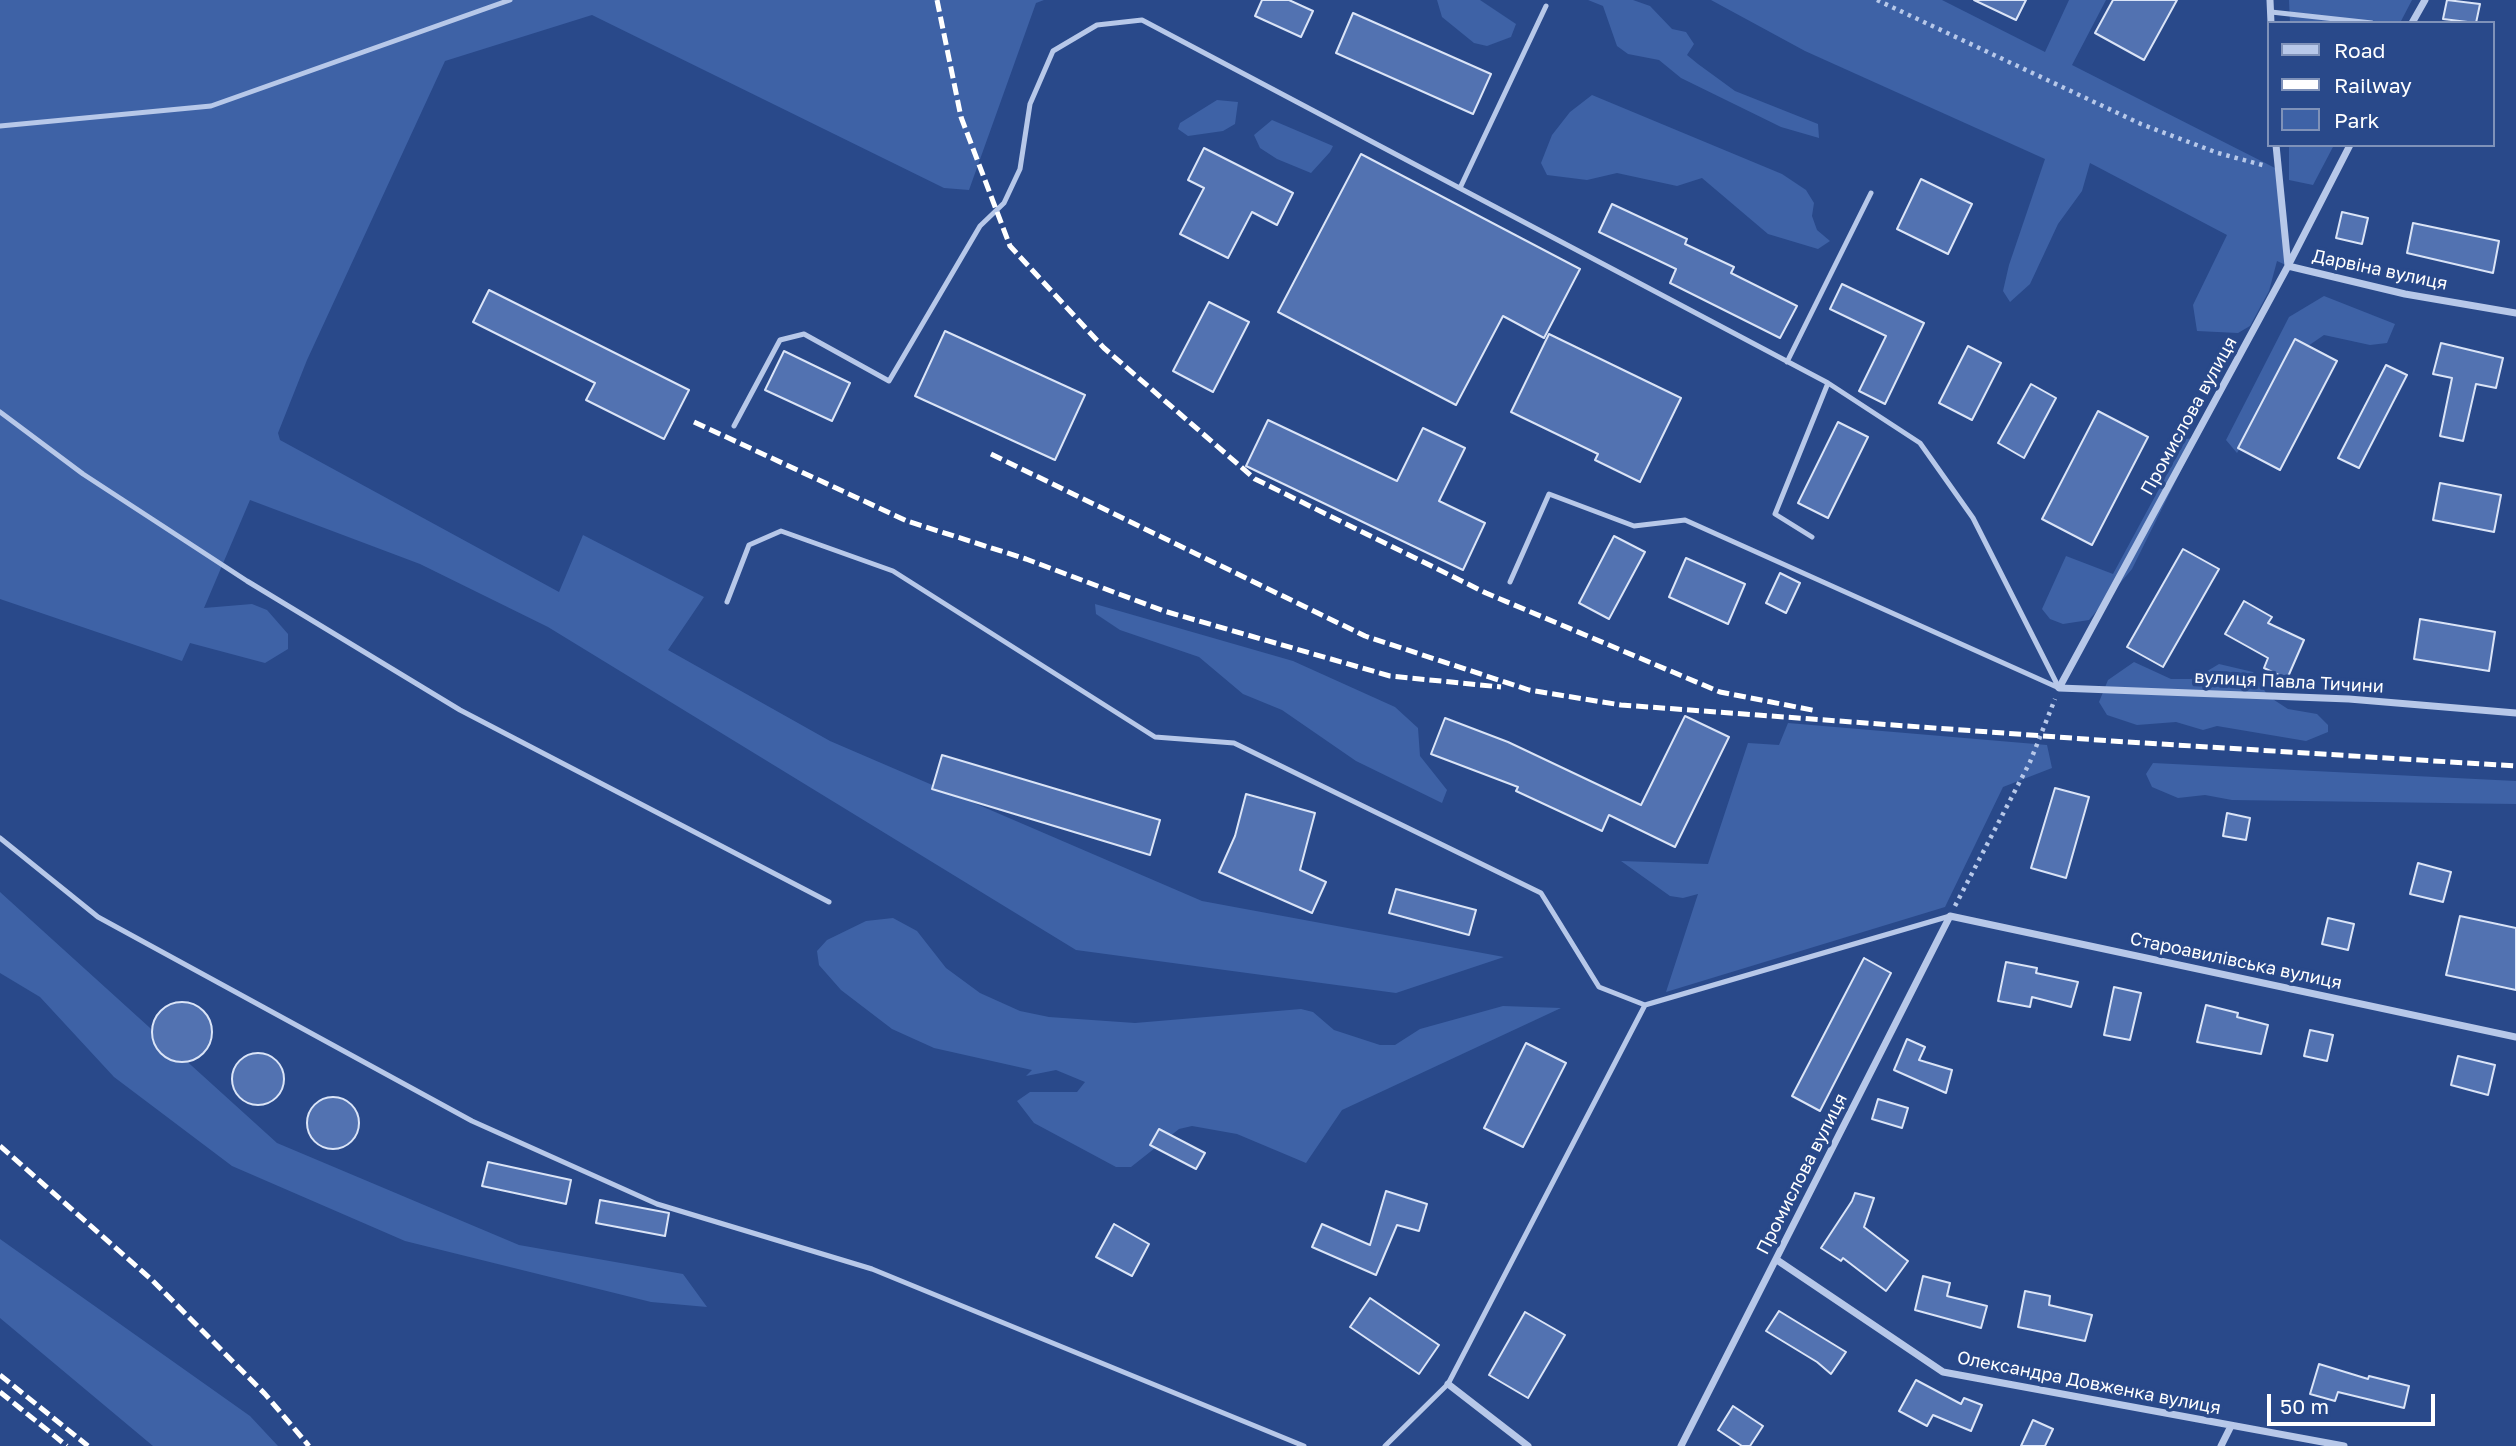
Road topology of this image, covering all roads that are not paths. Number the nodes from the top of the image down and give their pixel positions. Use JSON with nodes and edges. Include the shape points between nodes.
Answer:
{"nodes":[{"id":1,"x":510,"y":0,"type":"edge"},
{"id":2,"x":2270,"y":0,"type":"edge"},
{"id":3,"x":2425,"y":0,"type":"edge"},
{"id":4,"x":1546,"y":6,"type":"dead end"},
{"id":5,"x":2271,"y":12,"type":"junction"},
{"id":6,"x":2272,"y":21,"type":"edge"},
{"id":7,"x":2354,"y":21,"type":"edge"},
{"id":8,"x":2413,"y":21,"type":"edge"},
{"id":9,"x":0,"y":126,"type":"edge"},
{"id":10,"x":2276,"y":147,"type":"edge"},
{"id":11,"x":2349,"y":147,"type":"edge"},
{"id":12,"x":1460,"y":188,"type":"junction"},
{"id":13,"x":1871,"y":193,"type":"dead end"},
{"id":14,"x":2288,"y":266,"type":"junction"},
{"id":15,"x":2516,"y":313,"type":"edge"},
{"id":16,"x":1787,"y":362,"type":"junction"},
{"id":17,"x":1828,"y":383,"type":"junction"},
{"id":18,"x":0,"y":412,"type":"edge"},
{"id":19,"x":734,"y":426,"type":"dead end"},
{"id":20,"x":1812,"y":537,"type":"dead end"},
{"id":21,"x":1510,"y":582,"type":"dead end"},
{"id":22,"x":727,"y":602,"type":"dead end"},
{"id":23,"x":2059,"y":688,"type":"junction"},
{"id":24,"x":2516,"y":713,"type":"edge"},
{"id":25,"x":0,"y":838,"type":"edge"},
{"id":26,"x":829,"y":902,"type":"dead end"},
{"id":27,"x":1950,"y":916,"type":"junction"},
{"id":28,"x":1645,"y":1005,"type":"junction"},
{"id":29,"x":2516,"y":1037,"type":"edge"},
{"id":30,"x":1777,"y":1260,"type":"junction"},
{"id":31,"x":1448,"y":1384,"type":"junction"},
{"id":32,"x":2231,"y":1426,"type":"junction"},
{"id":33,"x":1304,"y":1446,"type":"edge"},
{"id":34,"x":1385,"y":1446,"type":"edge"},
{"id":35,"x":1528,"y":1446,"type":"edge"},
{"id":36,"x":1681,"y":1446,"type":"edge"},
{"id":37,"x":2221,"y":1446,"type":"edge"},
{"id":38,"x":2344,"y":1446,"type":"edge"}],
"edges":[{"from":1,"to":9,"type":"lane","via":[[211,106]]},
{"from":2,"to":5,"type":"street"},
{"from":3,"to":8,"type":"street"},
{"from":4,"to":12,"type":"lane"},
{"from":5,"to":6,"type":"street"},
{"from":5,"to":7,"type":"lane"},
{"from":10,"to":14,"type":"street"},
{"from":11,"to":14,"type":"street","name":"Дарвіна вулиця"},
{"from":12,"to":16,"type":"lane"},
{"from":12,"to":19,"type":"lane","via":[[1142,20],[1097,24],[1053,51],[1030,104],[1020,169],[1004,202],[980,226],[889,382],[804,334],[780,340]]},
{"from":13,"to":16,"type":"lane"},
{"from":14,"to":15,"type":"street","name":"Дарвіна вулиця","via":[[2405,294]]},
{"from":14,"to":23,"type":"street","name":"Промислова вулиця"},
{"from":16,"to":17,"type":"lane"},
{"from":17,"to":20,"type":"lane","via":[[1775,514]]},
{"from":17,"to":23,"type":"lane","via":[[1920,443],[1973,518]]},
{"from":18,"to":26,"type":"lane","via":[[83,474],[236,574],[460,710]]},
{"from":21,"to":23,"type":"lane","via":[[1549,494],[1634,526],[1685,520]]},
{"from":22,"to":28,"type":"lane","via":[[749,545],[781,531],[893,571],[1155,737],[1234,743],[1541,893],[1600,987]]},
{"from":23,"to":24,"type":"street","name":"вулиця Павла Тичини","via":[[2349,699]]},
{"from":25,"to":33,"type":"lane","via":[[98,917],[472,1121],[656,1204],[872,1269]]},
{"from":27,"to":28,"type":"lane"},
{"from":27,"to":29,"type":"street","name":"Староавилівська вулиця"},
{"from":27,"to":30,"type":"street","name":"Промислова вулиця"},
{"from":28,"to":31,"type":"lane"},
{"from":30,"to":32,"type":"street","name":"Олександра Довженка вулиця","via":[[1943,1372]]},
{"from":30,"to":36,"type":"street","name":"Промислова вулиця"},
{"from":31,"to":34,"type":"lane"},
{"from":31,"to":35,"type":"street"},
{"from":32,"to":37,"type":"street"},
{"from":32,"to":38,"type":"street","name":"Олександра Довженка вулиця"}]}
